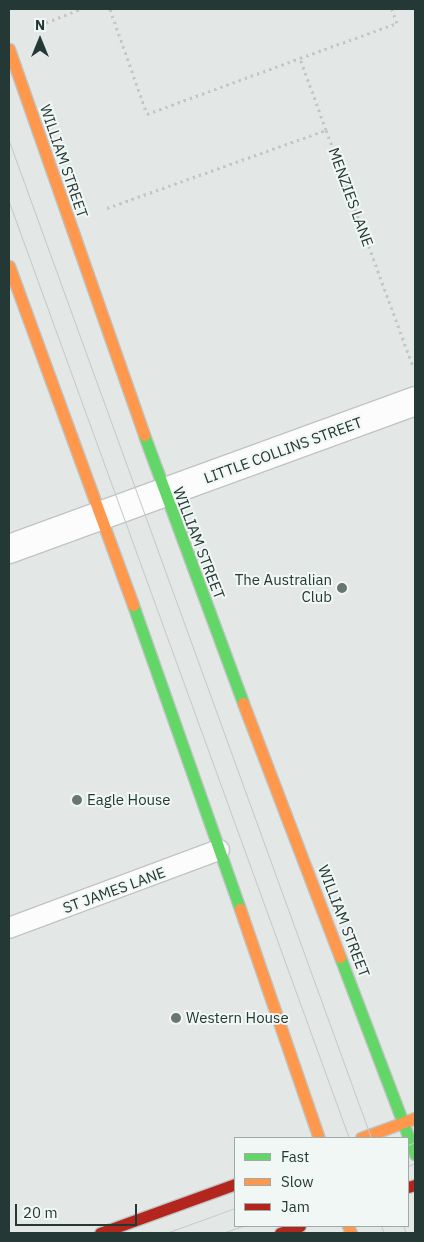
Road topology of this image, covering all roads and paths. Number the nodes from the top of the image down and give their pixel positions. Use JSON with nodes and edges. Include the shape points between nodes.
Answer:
{"nodes":[{"id":1,"x":80,"y":9,"type":"edge"},
{"id":2,"x":110,"y":9,"type":"edge"},
{"id":3,"x":392,"y":9,"type":"edge"},
{"id":4,"x":40,"y":25,"type":"dead end"},
{"id":5,"x":9,"y":49,"type":"edge"},
{"id":6,"x":300,"y":58,"type":"junction"},
{"id":7,"x":326,"y":130,"type":"junction"},
{"id":8,"x":107,"y":208,"type":"dead end"},
{"id":9,"x":9,"y":266,"type":"edge"},
{"id":10,"x":414,"y":369,"type":"dead end"},
{"id":11,"x":415,"y":401,"type":"edge"},
{"id":12,"x":164,"y":494,"type":"junction"},
{"id":13,"x":100,"y":516,"type":"junction"},
{"id":14,"x":9,"y":549,"type":"edge"},
{"id":15,"x":219,"y":850,"type":"junction"},
{"id":16,"x":9,"y":928,"type":"edge"},
{"id":17,"x":415,"y":1118,"type":"edge"},
{"id":18,"x":404,"y":1122,"type":"junction"},
{"id":19,"x":319,"y":1137,"type":"edge"},
{"id":20,"x":364,"y":1137,"type":"edge"},
{"id":21,"x":415,"y":1154,"type":"edge"},
{"id":22,"x":234,"y":1184,"type":"edge"},
{"id":23,"x":297,"y":1227,"type":"edge"},
{"id":24,"x":100,"y":1233,"type":"edge"},
{"id":25,"x":280,"y":1233,"type":"edge"}],
"edges":[{"from":1,"to":4,"type":"path"},
{"from":2,"to":6,"type":"path","via":[[147,114]]},
{"from":3,"to":6,"type":"path","via":[[397,23]]},
{"from":5,"to":12,"type":"street","name":"WILLIAM STREET"},
{"from":6,"to":7,"type":"path"},
{"from":7,"to":8,"type":"path","name":"MENZIES LANE"},
{"from":7,"to":10,"type":"path","name":"MENZIES LANE"},
{"from":9,"to":13,"type":"street"},
{"from":11,"to":12,"type":"street","name":"LITTLE COLLINS STREET"},
{"from":12,"to":13,"type":"street","name":"LITTLE COLLINS STREET"},
{"from":12,"to":18,"type":"street","name":"WILLIAM STREET"},
{"from":13,"to":14,"type":"street","name":"LITTLE COLLINS STREET"},
{"from":13,"to":15,"type":"street"},
{"from":15,"to":16,"type":"lane","name":"ST JAMES LANE"},
{"from":15,"to":19,"type":"street"},
{"from":17,"to":18,"type":"street"},
{"from":18,"to":20,"type":"street"},
{"from":18,"to":21,"type":"street","name":"WILLIAM STREET"},
{"from":22,"to":24,"type":"street"},
{"from":23,"to":25,"type":"street"}]}
